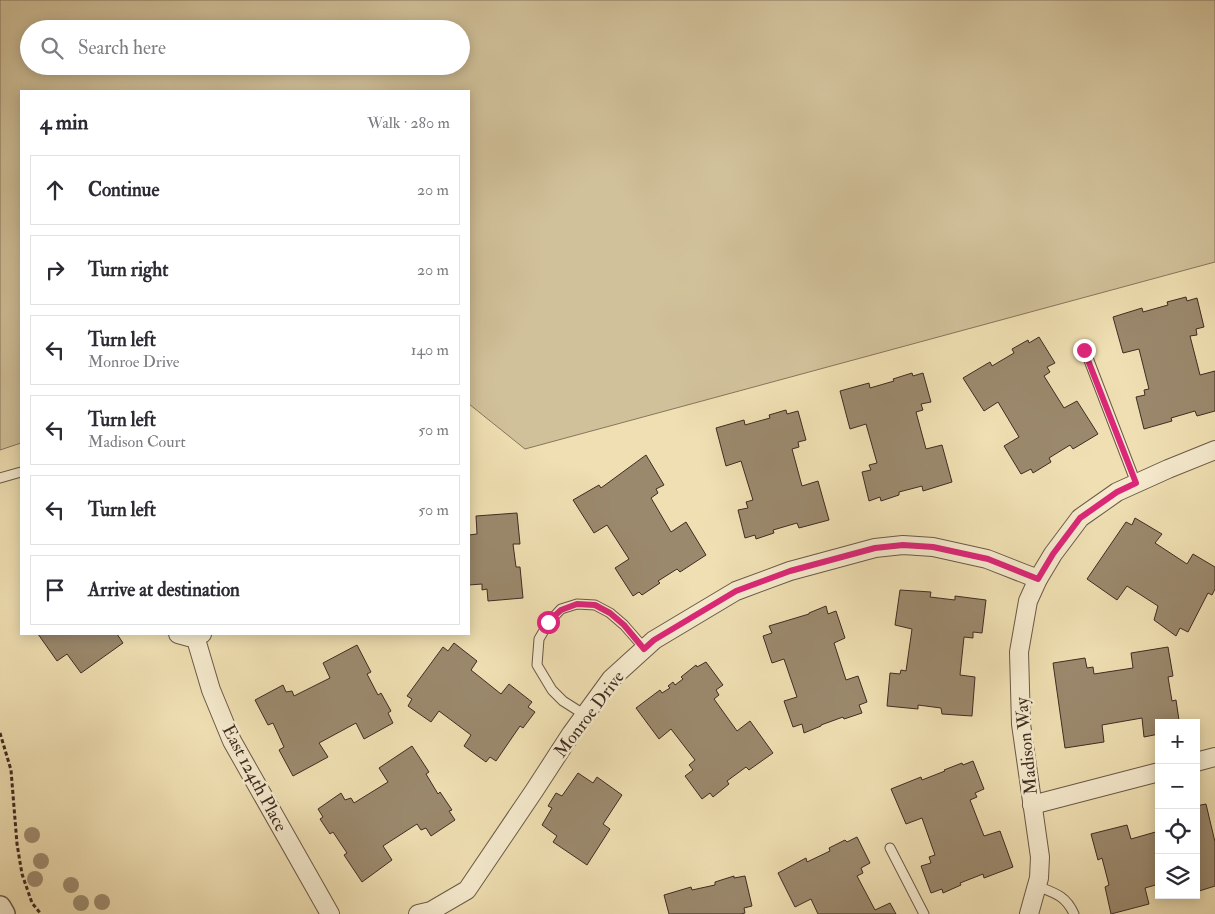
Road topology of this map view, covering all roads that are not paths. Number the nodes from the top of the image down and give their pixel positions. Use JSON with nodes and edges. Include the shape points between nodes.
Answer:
{"nodes":[{"id":1,"x":1084,"y":350,"type":"dead end"},
{"id":2,"x":1215,"y":450,"type":"edge"},
{"id":3,"x":20,"y":472,"type":"edge"},
{"id":4,"x":0,"y":478,"type":"edge"},
{"id":5,"x":1136,"y":483,"type":"junction"},
{"id":6,"x":1038,"y":579,"type":"junction"},
{"id":7,"x":192,"y":635,"type":"edge"},
{"id":8,"x":644,"y":649,"type":"junction"},
{"id":9,"x":585,"y":715,"type":"junction"},
{"id":10,"x":1215,"y":757,"type":"edge"},
{"id":11,"x":1200,"y":761,"type":"edge"},
{"id":12,"x":1155,"y":773,"type":"edge"},
{"id":13,"x":1032,"y":805,"type":"junction"},
{"id":14,"x":890,"y":848,"type":"dead end"},
{"id":15,"x":1037,"y":886,"type":"junction"},
{"id":16,"x":0,"y":906,"type":"edge"},
{"id":17,"x":4,"y":914,"type":"edge"},
{"id":18,"x":330,"y":914,"type":"edge"},
{"id":19,"x":418,"y":914,"type":"edge"},
{"id":20,"x":924,"y":914,"type":"edge"},
{"id":21,"x":1029,"y":914,"type":"edge"},
{"id":22,"x":1074,"y":914,"type":"edge"}],
"edges":[{"from":1,"to":5,"type":"lane"},
{"from":2,"to":5,"type":"street","name":"Madison Way"},
{"from":3,"to":4,"type":"lane"},
{"from":5,"to":6,"type":"street","name":"Madison Way","via":[[1080,518]]},
{"from":6,"to":8,"type":"street","name":"Monroe Drive","via":[[988,559],[933,547],[903,545],[875,548],[790,571],[736,591]]},
{"from":6,"to":13,"type":"street","name":"Madison Way","via":[[1028,601],[1019,652],[1021,724]]},
{"from":7,"to":18,"type":"street","name":"East 124th Place","via":[[232,741]]},
{"from":8,"to":9,"type":"street","name":"Monroe Drive","via":[[611,679]]},
{"from":8,"to":9,"type":"lane","via":[[624,625],[595,605],[577,604],[561,610],[548,622],[539,638],[537,665],[552,690]]},
{"from":9,"to":19,"type":"street","name":"Monroe Drive","via":[[467,890],[432,911]]},
{"from":10,"to":11,"type":"street"},
{"from":12,"to":13,"type":"street"},
{"from":13,"to":15,"type":"street","name":"Madison Way","via":[[1040,857]]},
{"from":14,"to":20,"type":"lane"},
{"from":15,"to":21,"type":"street","name":"Madison Way"},
{"from":15,"to":22,"type":"lane","via":[[1057,894],[1070,904]]},
{"from":16,"to":17,"type":"street"}]}
